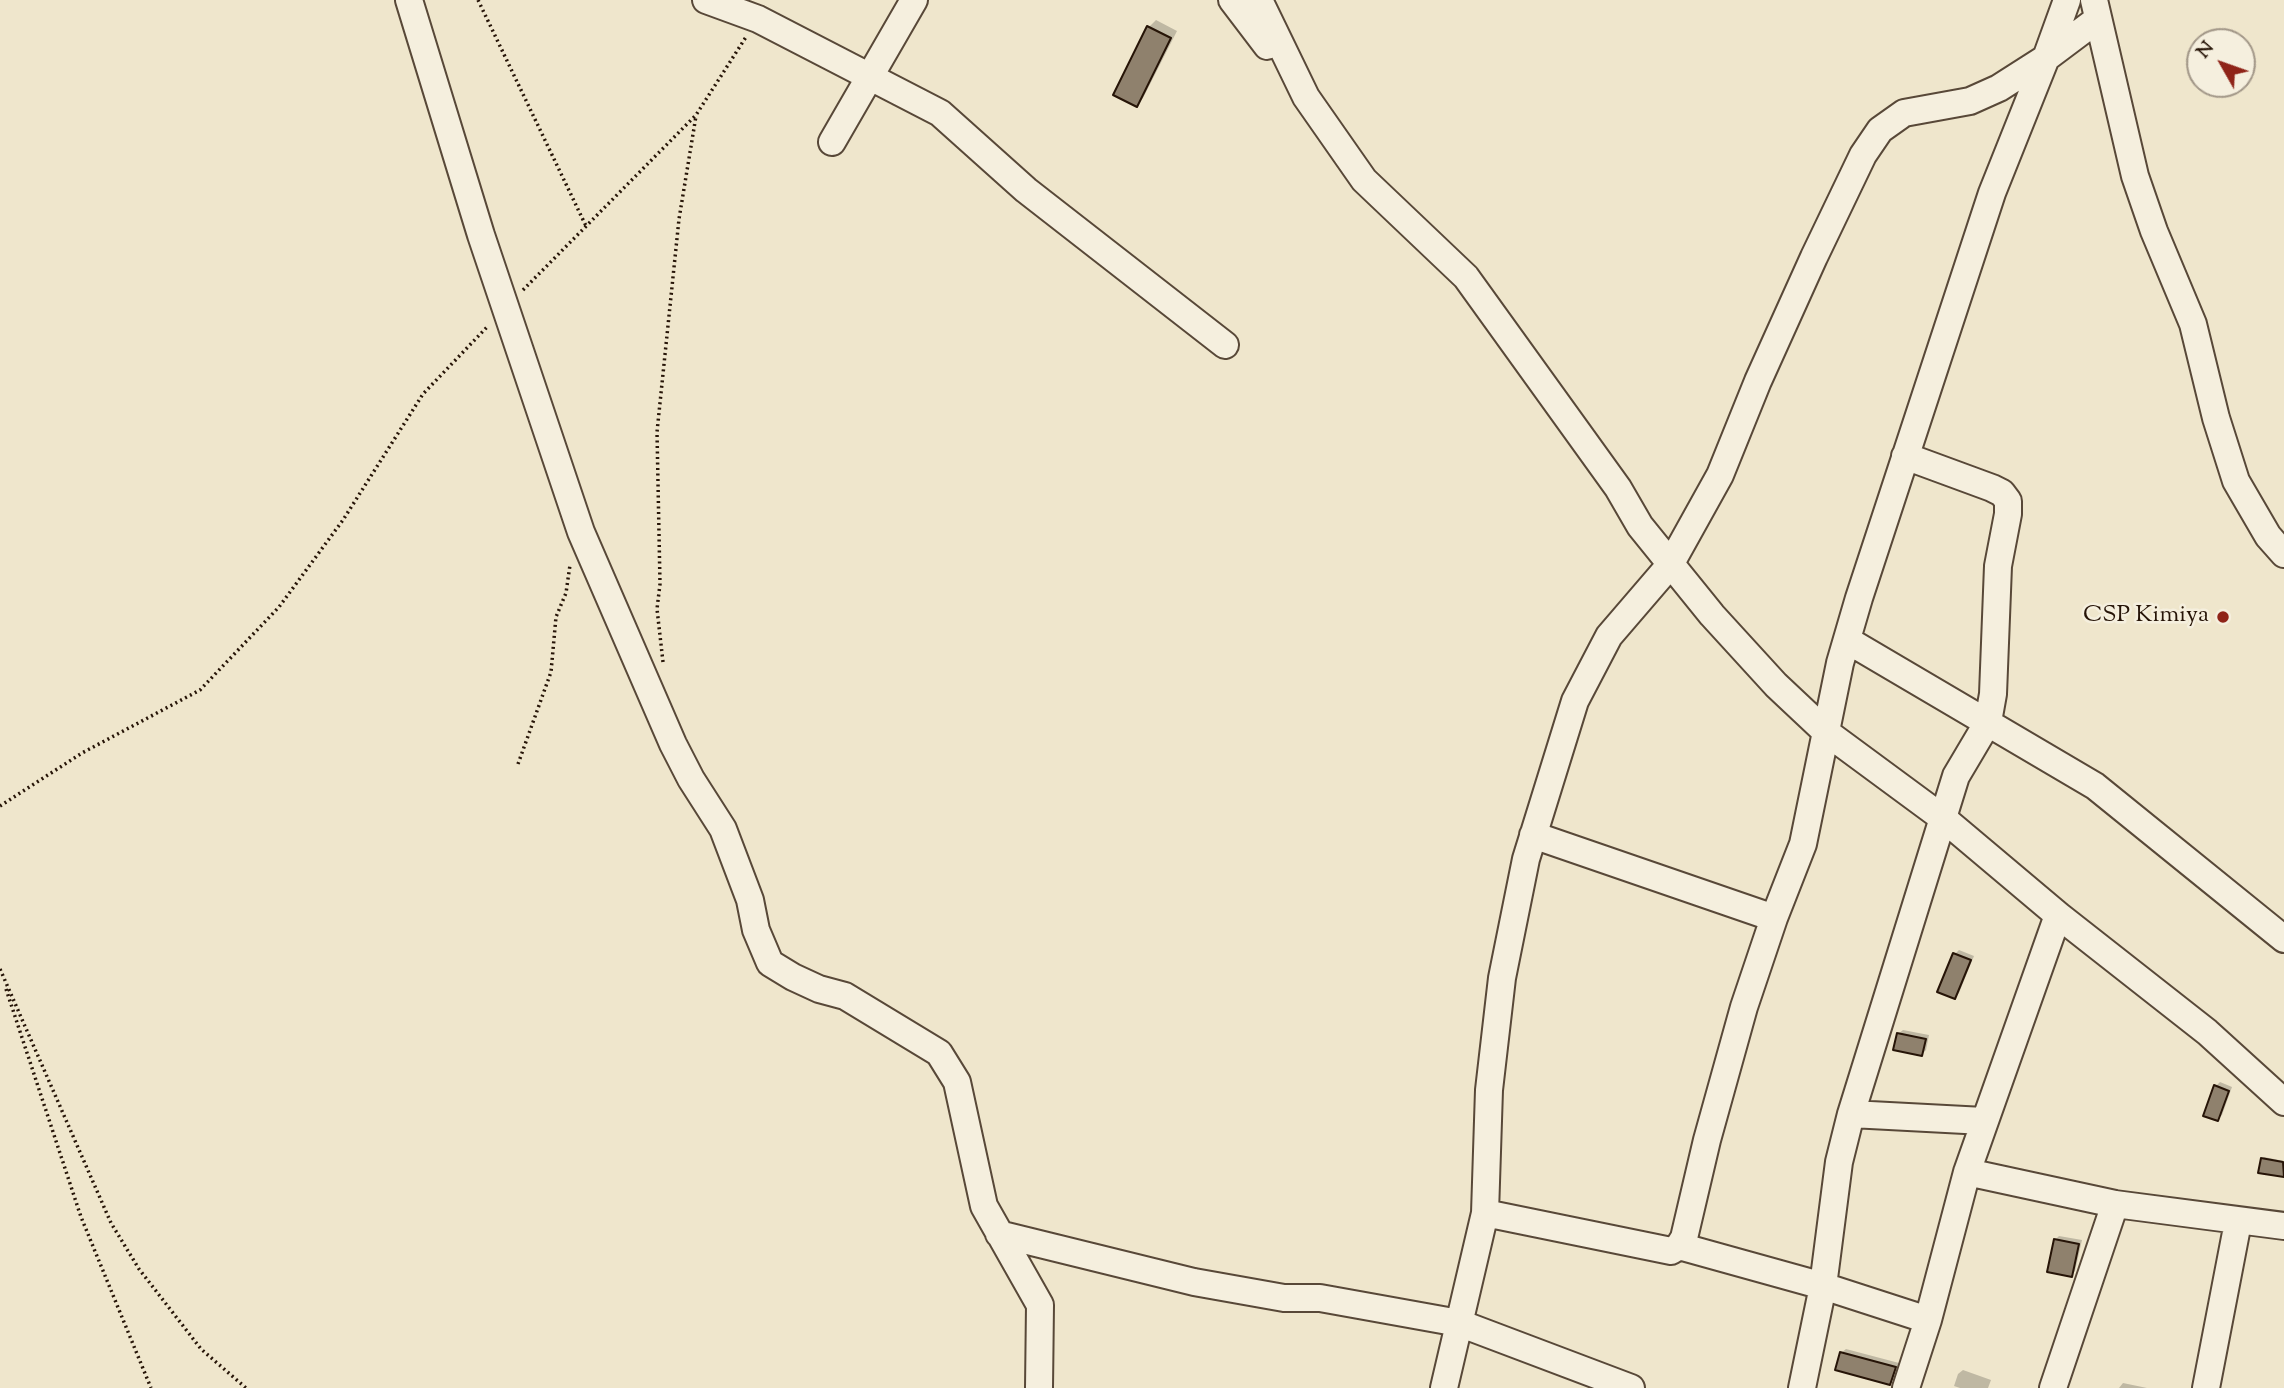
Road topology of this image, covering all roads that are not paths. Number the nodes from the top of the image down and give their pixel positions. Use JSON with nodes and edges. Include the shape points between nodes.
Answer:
{"nodes":[{"id":1,"x":409,"y":0,"type":"edge"},
{"id":2,"x":706,"y":0,"type":"edge"},
{"id":3,"x":914,"y":0,"type":"edge"},
{"id":4,"x":1231,"y":0,"type":"edge"},
{"id":5,"x":1259,"y":0,"type":"edge"},
{"id":6,"x":2067,"y":0,"type":"edge"},
{"id":7,"x":763,"y":9,"type":"edge"},
{"id":8,"x":2096,"y":10,"type":"edge"},
{"id":9,"x":2046,"y":58,"type":"junction"},
{"id":10,"x":871,"y":76,"type":"junction"},
{"id":11,"x":1307,"y":97,"type":"junction"},
{"id":12,"x":832,"y":142,"type":"dead end"},
{"id":13,"x":1225,"y":345,"type":"dead end"},
{"id":14,"x":1906,"y":456,"type":"junction"},
{"id":15,"x":2284,"y":554,"type":"edge"},
{"id":16,"x":1670,"y":565,"type":"junction"},
{"id":17,"x":1847,"y":640,"type":"junction"},
{"id":18,"x":1988,"y":722,"type":"junction"},
{"id":19,"x":1826,"y":732,"type":"junction"},
{"id":20,"x":1944,"y":819,"type":"junction"},
{"id":21,"x":1533,"y":835,"type":"junction"},
{"id":22,"x":2057,"y":915,"type":"junction"},
{"id":23,"x":1773,"y":918,"type":"junction"},
{"id":24,"x":2284,"y":939,"type":"edge"},
{"id":25,"x":2284,"y":1102,"type":"edge"},
{"id":26,"x":1851,"y":1114,"type":"junction"},
{"id":27,"x":1984,"y":1121,"type":"junction"},
{"id":28,"x":1967,"y":1172,"type":"junction"},
{"id":29,"x":2115,"y":1204,"type":"junction"},
{"id":30,"x":1485,"y":1213,"type":"junction"},
{"id":31,"x":2238,"y":1222,"type":"junction"},
{"id":32,"x":2284,"y":1226,"type":"edge"},
{"id":33,"x":999,"y":1234,"type":"junction"},
{"id":34,"x":1679,"y":1246,"type":"junction"},
{"id":35,"x":1823,"y":1286,"type":"junction"},
{"id":36,"x":1928,"y":1320,"type":"junction"},
{"id":37,"x":1459,"y":1323,"type":"junction"},
{"id":38,"x":1039,"y":1388,"type":"edge"},
{"id":39,"x":1444,"y":1388,"type":"edge"},
{"id":40,"x":1631,"y":1388,"type":"edge"},
{"id":41,"x":1802,"y":1388,"type":"edge"},
{"id":42,"x":1906,"y":1388,"type":"edge"},
{"id":43,"x":2053,"y":1388,"type":"edge"},
{"id":44,"x":2206,"y":1388,"type":"edge"}],
"edges":[{"from":1,"to":33,"type":"street","via":[[481,235],[581,532],[673,744],[723,829],[770,963],[793,978],[845,996],[939,1053],[957,1082],[984,1206]]},
{"from":2,"to":7,"type":"street"},
{"from":3,"to":10,"type":"street"},
{"from":4,"to":11,"type":"street"},
{"from":5,"to":11,"type":"street"},
{"from":6,"to":9,"type":"street"},
{"from":7,"to":10,"type":"street"},
{"from":8,"to":9,"type":"street"},
{"from":8,"to":15,"type":"street","via":[[2135,176],[2193,324],[2236,481]]},
{"from":9,"to":14,"type":"street","via":[[1992,193]]},
{"from":9,"to":16,"type":"street","via":[[1970,102],[1904,113],[1880,130],[1863,155],[1814,257],[1720,475]]},
{"from":10,"to":12,"type":"street"},
{"from":10,"to":13,"type":"street","via":[[952,122],[1026,190]]},
{"from":11,"to":16,"type":"street","via":[[1364,180],[1466,277]]},
{"from":14,"to":17,"type":"street"},
{"from":14,"to":18,"type":"street","via":[[1992,488],[2008,501],[1998,566]]},
{"from":16,"to":19,"type":"street","via":[[1776,685]]},
{"from":16,"to":21,"type":"street","via":[[1609,636],[1575,701]]},
{"from":17,"to":18,"type":"street"},
{"from":17,"to":19,"type":"street"},
{"from":18,"to":20,"type":"street","via":[[1956,776]]},
{"from":18,"to":24,"type":"street","via":[[2095,786]]},
{"from":19,"to":20,"type":"street"},
{"from":19,"to":23,"type":"street","via":[[1802,844]]},
{"from":20,"to":22,"type":"street"},
{"from":20,"to":26,"type":"street"},
{"from":21,"to":23,"type":"street"},
{"from":21,"to":30,"type":"street","via":[[1502,978],[1489,1090]]},
{"from":22,"to":25,"type":"street","via":[[2207,1032]]},
{"from":22,"to":27,"type":"street"},
{"from":23,"to":34,"type":"street"},
{"from":26,"to":27,"type":"street"},
{"from":26,"to":35,"type":"street","via":[[1839,1162]]},
{"from":27,"to":28,"type":"street"},
{"from":28,"to":29,"type":"street"},
{"from":28,"to":36,"type":"street"},
{"from":29,"to":31,"type":"street"},
{"from":29,"to":43,"type":"street"},
{"from":30,"to":34,"type":"street","via":[[1671,1251]]},
{"from":30,"to":37,"type":"street"},
{"from":31,"to":32,"type":"street"},
{"from":31,"to":44,"type":"street"},
{"from":33,"to":37,"type":"street","via":[[1194,1282]]},
{"from":33,"to":38,"type":"street","via":[[1040,1305]]},
{"from":34,"to":35,"type":"street"},
{"from":35,"to":36,"type":"street"},
{"from":35,"to":41,"type":"street"},
{"from":36,"to":42,"type":"street"},
{"from":37,"to":39,"type":"street"},
{"from":37,"to":40,"type":"street"}]}
